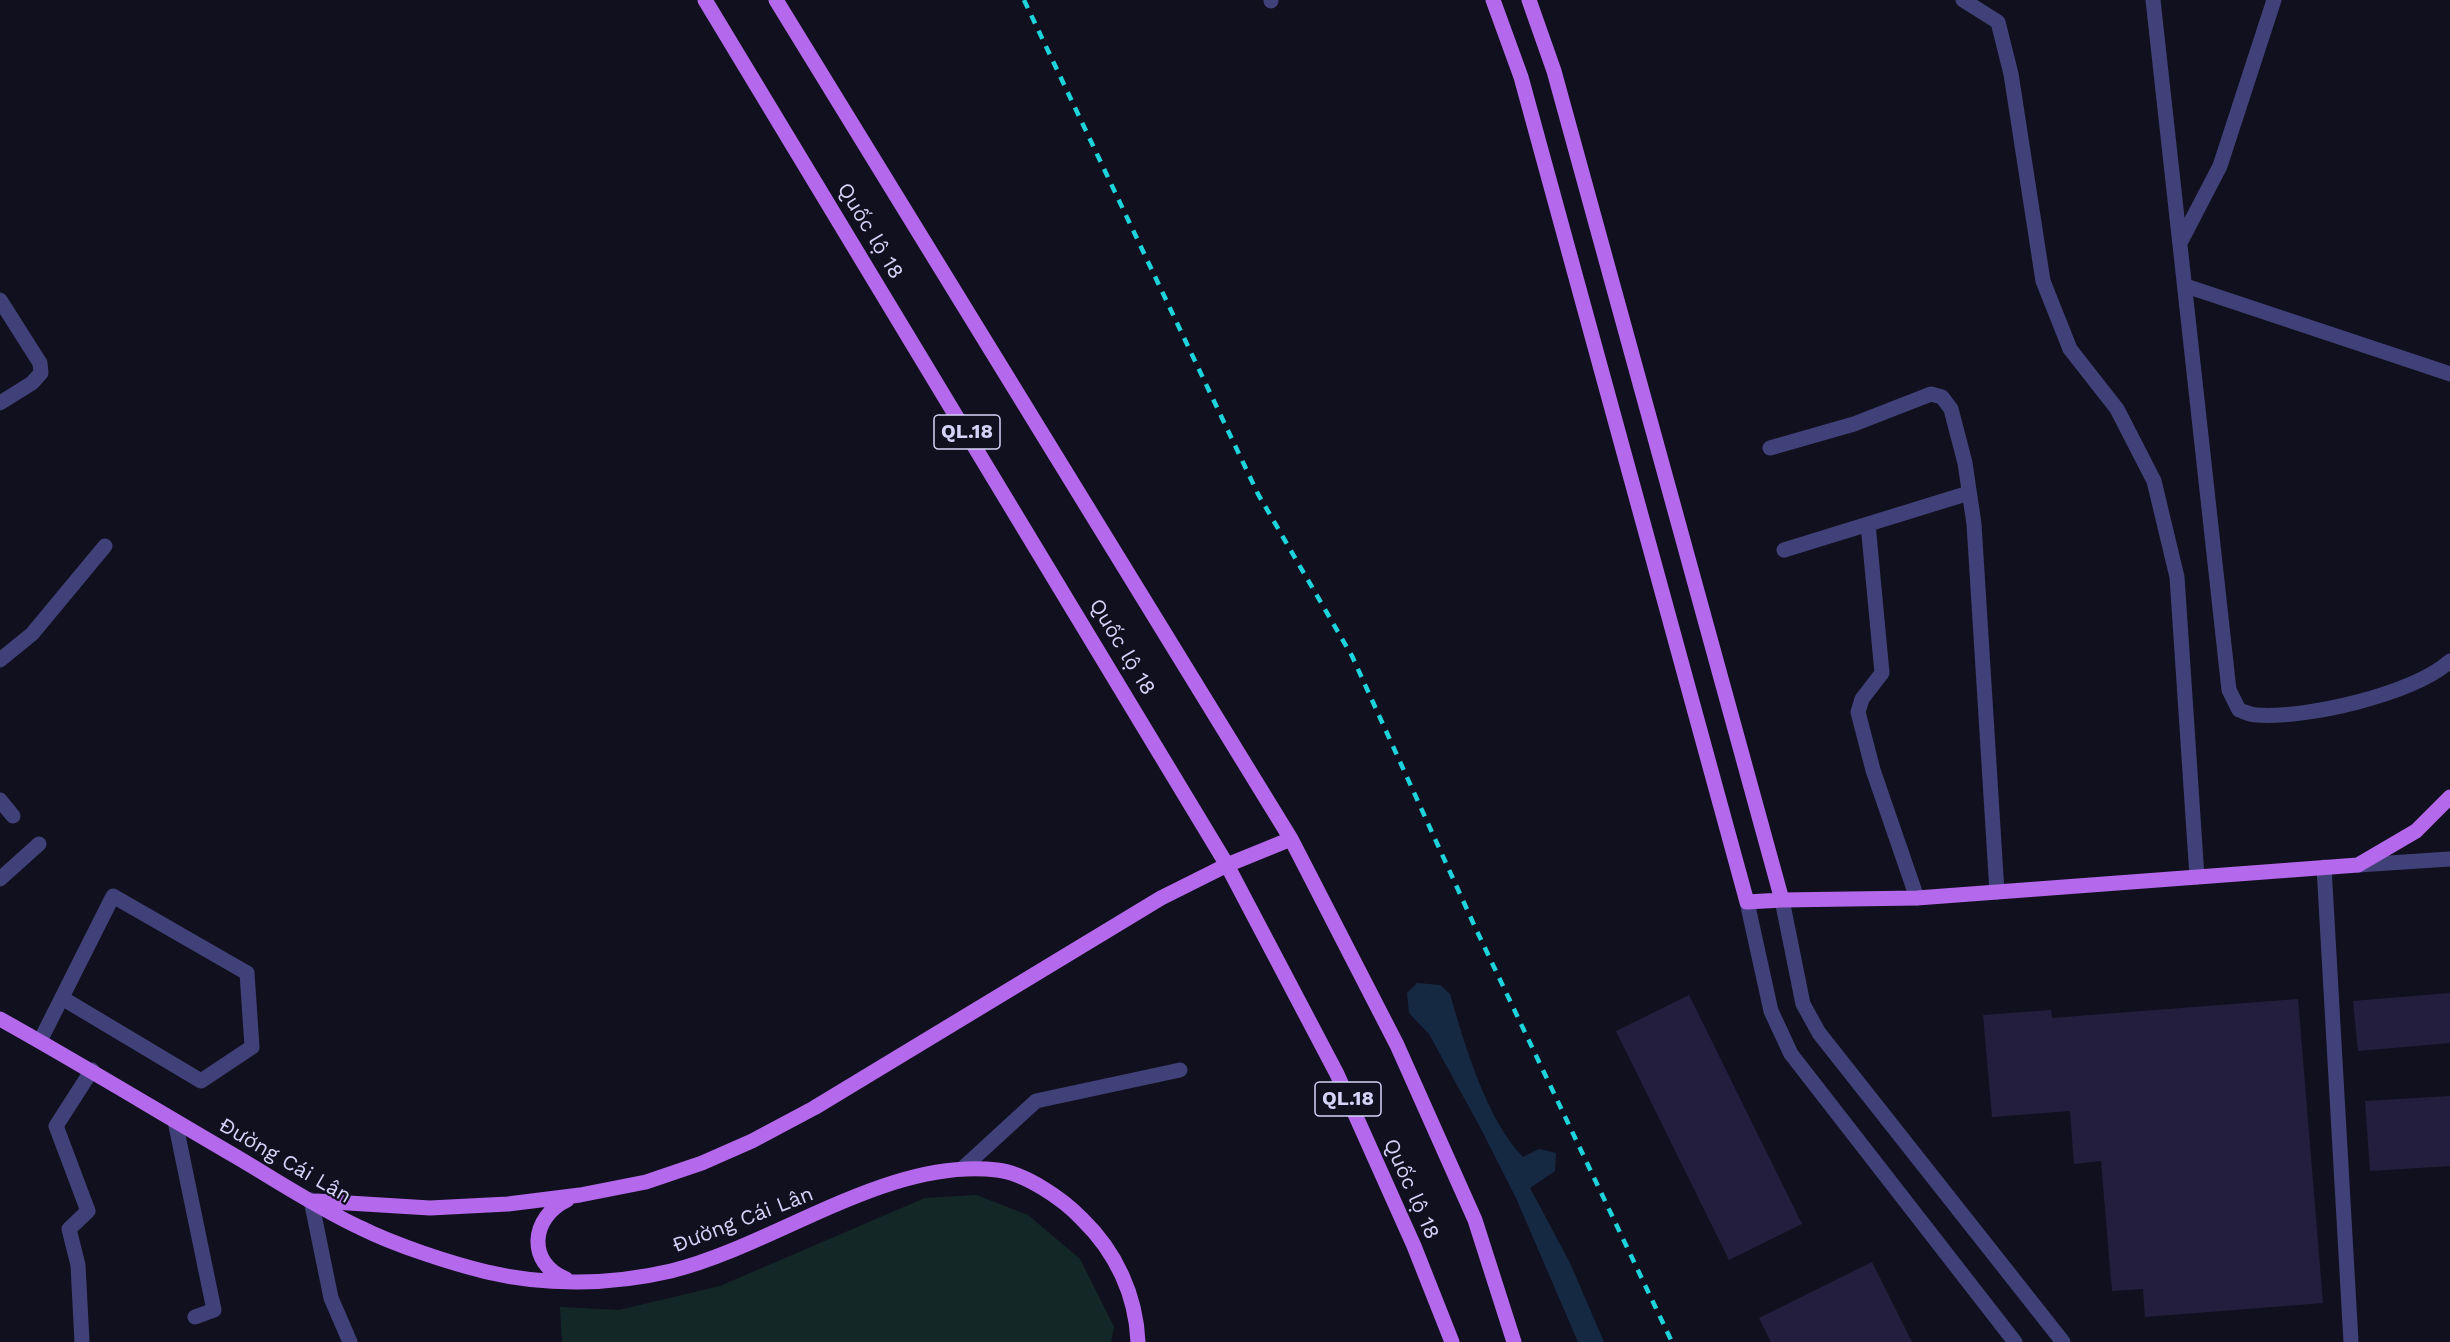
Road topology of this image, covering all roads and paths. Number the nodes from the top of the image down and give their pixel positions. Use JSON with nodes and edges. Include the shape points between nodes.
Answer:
{"nodes":[{"id":1,"x":705,"y":0,"type":"edge"},
{"id":2,"x":776,"y":0,"type":"edge"},
{"id":3,"x":1493,"y":0,"type":"edge"},
{"id":4,"x":1529,"y":0,"type":"edge"},
{"id":5,"x":1963,"y":0,"type":"edge"},
{"id":6,"x":2153,"y":0,"type":"edge"},
{"id":7,"x":2274,"y":0,"type":"edge"},
{"id":8,"x":2181,"y":241,"type":"junction"},
{"id":9,"x":2186,"y":286,"type":"junction"},
{"id":10,"x":0,"y":300,"type":"edge"},
{"id":11,"x":2450,"y":374,"type":"edge"},
{"id":12,"x":0,"y":402,"type":"edge"},
{"id":13,"x":1770,"y":448,"type":"dead end"},
{"id":14,"x":1969,"y":493,"type":"junction"},
{"id":15,"x":1868,"y":524,"type":"junction"},
{"id":16,"x":105,"y":546,"type":"dead end"},
{"id":17,"x":1784,"y":550,"type":"dead end"},
{"id":18,"x":0,"y":660,"type":"edge"},
{"id":19,"x":2450,"y":661,"type":"edge"},
{"id":20,"x":2450,"y":797,"type":"edge"},
{"id":21,"x":0,"y":800,"type":"edge"},
{"id":22,"x":13,"y":816,"type":"dead end"},
{"id":23,"x":1291,"y":839,"type":"junction"},
{"id":24,"x":39,"y":844,"type":"dead end"},
{"id":25,"x":2450,"y":859,"type":"edge"},
{"id":26,"x":1227,"y":865,"type":"junction"},
{"id":27,"x":2358,"y":865,"type":"junction"},
{"id":28,"x":2324,"y":867,"type":"junction"},
{"id":29,"x":2197,"y":876,"type":"junction"},
{"id":30,"x":0,"y":879,"type":"edge"},
{"id":31,"x":1997,"y":891,"type":"junction"},
{"id":32,"x":1917,"y":898,"type":"junction"},
{"id":33,"x":1782,"y":900,"type":"junction"},
{"id":34,"x":1747,"y":902,"type":"junction"},
{"id":35,"x":62,"y":998,"type":"junction"},
{"id":36,"x":0,"y":1019,"type":"edge"},
{"id":37,"x":40,"y":1041,"type":"junction"},
{"id":38,"x":92,"y":1070,"type":"junction"},
{"id":39,"x":1180,"y":1070,"type":"dead end"},
{"id":40,"x":175,"y":1121,"type":"junction"},
{"id":41,"x":963,"y":1168,"type":"junction"},
{"id":42,"x":580,"y":1195,"type":"junction"},
{"id":43,"x":311,"y":1200,"type":"junction"},
{"id":44,"x":584,"y":1282,"type":"junction"},
{"id":45,"x":195,"y":1317,"type":"dead end"},
{"id":46,"x":82,"y":1342,"type":"edge"},
{"id":47,"x":350,"y":1342,"type":"edge"},
{"id":48,"x":1138,"y":1342,"type":"edge"},
{"id":49,"x":1452,"y":1342,"type":"edge"},
{"id":50,"x":1514,"y":1342,"type":"edge"},
{"id":51,"x":2015,"y":1342,"type":"edge"},
{"id":52,"x":2063,"y":1342,"type":"edge"},
{"id":53,"x":2351,"y":1342,"type":"edge"}],
"edges":[{"from":1,"to":26,"type":"main road","name":"Quốc lộ 18","number":"QL.18"},
{"from":2,"to":23,"type":"main road","name":"Quốc lộ 18","number":"QL.18"},
{"from":3,"to":34,"type":"main road","via":[[1521,76]]},
{"from":4,"to":33,"type":"main road","via":[[1554,71]]},
{"from":5,"to":29,"type":"street","via":[[1998,22],[2011,74],[2043,282],[2070,349],[2117,409],[2154,481],[2177,577]]},
{"from":6,"to":8,"type":"street"},
{"from":7,"to":8,"type":"street","via":[[2220,166]]},
{"from":8,"to":9,"type":"street"},
{"from":9,"to":11,"type":"street"},
{"from":9,"to":19,"type":"street","via":[[2229,690],[2239,710],[2265,715],[2336,707],[2416,684]]},
{"from":10,"to":12,"type":"street","via":[[40,363],[41,373]]},
{"from":13,"to":14,"type":"street","via":[[1854,424],[1931,394],[1942,397],[1951,409]]},
{"from":14,"to":15,"type":"street"},
{"from":14,"to":31,"type":"street"},
{"from":15,"to":17,"type":"street"},
{"from":15,"to":32,"type":"street","via":[[1882,673],[1862,699],[1858,712],[1873,770]]},
{"from":16,"to":18,"type":"street","via":[[32,634]]},
{"from":20,"to":27,"type":"main road","via":[[2416,831]]},
{"from":21,"to":22,"type":"street"},
{"from":23,"to":26,"type":"main road"},
{"from":23,"to":50,"type":"main road","name":"Quốc lộ 18","number":"QL.18","via":[[1397,1045],[1471,1209]]},
{"from":24,"to":30,"type":"street"},
{"from":25,"to":27,"type":"street"},
{"from":26,"to":42,"type":"main road","via":[[1161,898],[753,1141],[646,1182]]},
{"from":26,"to":49,"type":"main road","name":"Quốc lộ 18","number":"QL.18","via":[[1337,1074]]},
{"from":27,"to":28,"type":"main road"},
{"from":28,"to":29,"type":"main road"},
{"from":28,"to":53,"type":"street"},
{"from":29,"to":31,"type":"main road"},
{"from":31,"to":32,"type":"main road"},
{"from":32,"to":33,"type":"main road"},
{"from":33,"to":34,"type":"main road"},
{"from":33,"to":52,"type":"street","via":[[1803,1004],[1820,1033]]},
{"from":34,"to":51,"type":"street","via":[[1771,1011],[1791,1054]]},
{"from":35,"to":35,"type":"street","via":[[113,896],[247,973],[252,1047],[201,1081]]},
{"from":35,"to":37,"type":"street"},
{"from":36,"to":37,"type":"main road","name":"Đường Cái Lân"},
{"from":37,"to":38,"type":"main road","name":"Đường Cái Lân"},
{"from":38,"to":40,"type":"main road","name":"Đường Cái Lân"},
{"from":38,"to":46,"type":"street","via":[[56,1126],[88,1211],[69,1229],[78,1265]]},
{"from":39,"to":41,"type":"street","via":[[1036,1101]]},
{"from":40,"to":43,"type":"main road","name":"Đường Cái Lân"},
{"from":40,"to":45,"type":"street","via":[[214,1310]]},
{"from":41,"to":44,"type":"main road","name":"Đường Cái Lân","via":[[924,1173],[880,1187],[728,1253],[672,1270]]},
{"from":41,"to":48,"type":"main road","name":"Đường Cái Lân","via":[[1001,1170],[1035,1184],[1070,1206],[1101,1237],[1119,1268],[1137,1317]]},
{"from":42,"to":43,"type":"main road","via":[[430,1208]]},
{"from":42,"to":44,"type":"main road","via":[[555,1206],[546,1215],[538,1241],[543,1260],[556,1275]]},
{"from":43,"to":44,"type":"main road","name":"Đường Cái Lân","via":[[362,1229],[487,1272]]},
{"from":43,"to":47,"type":"street","via":[[331,1298]]}]}
